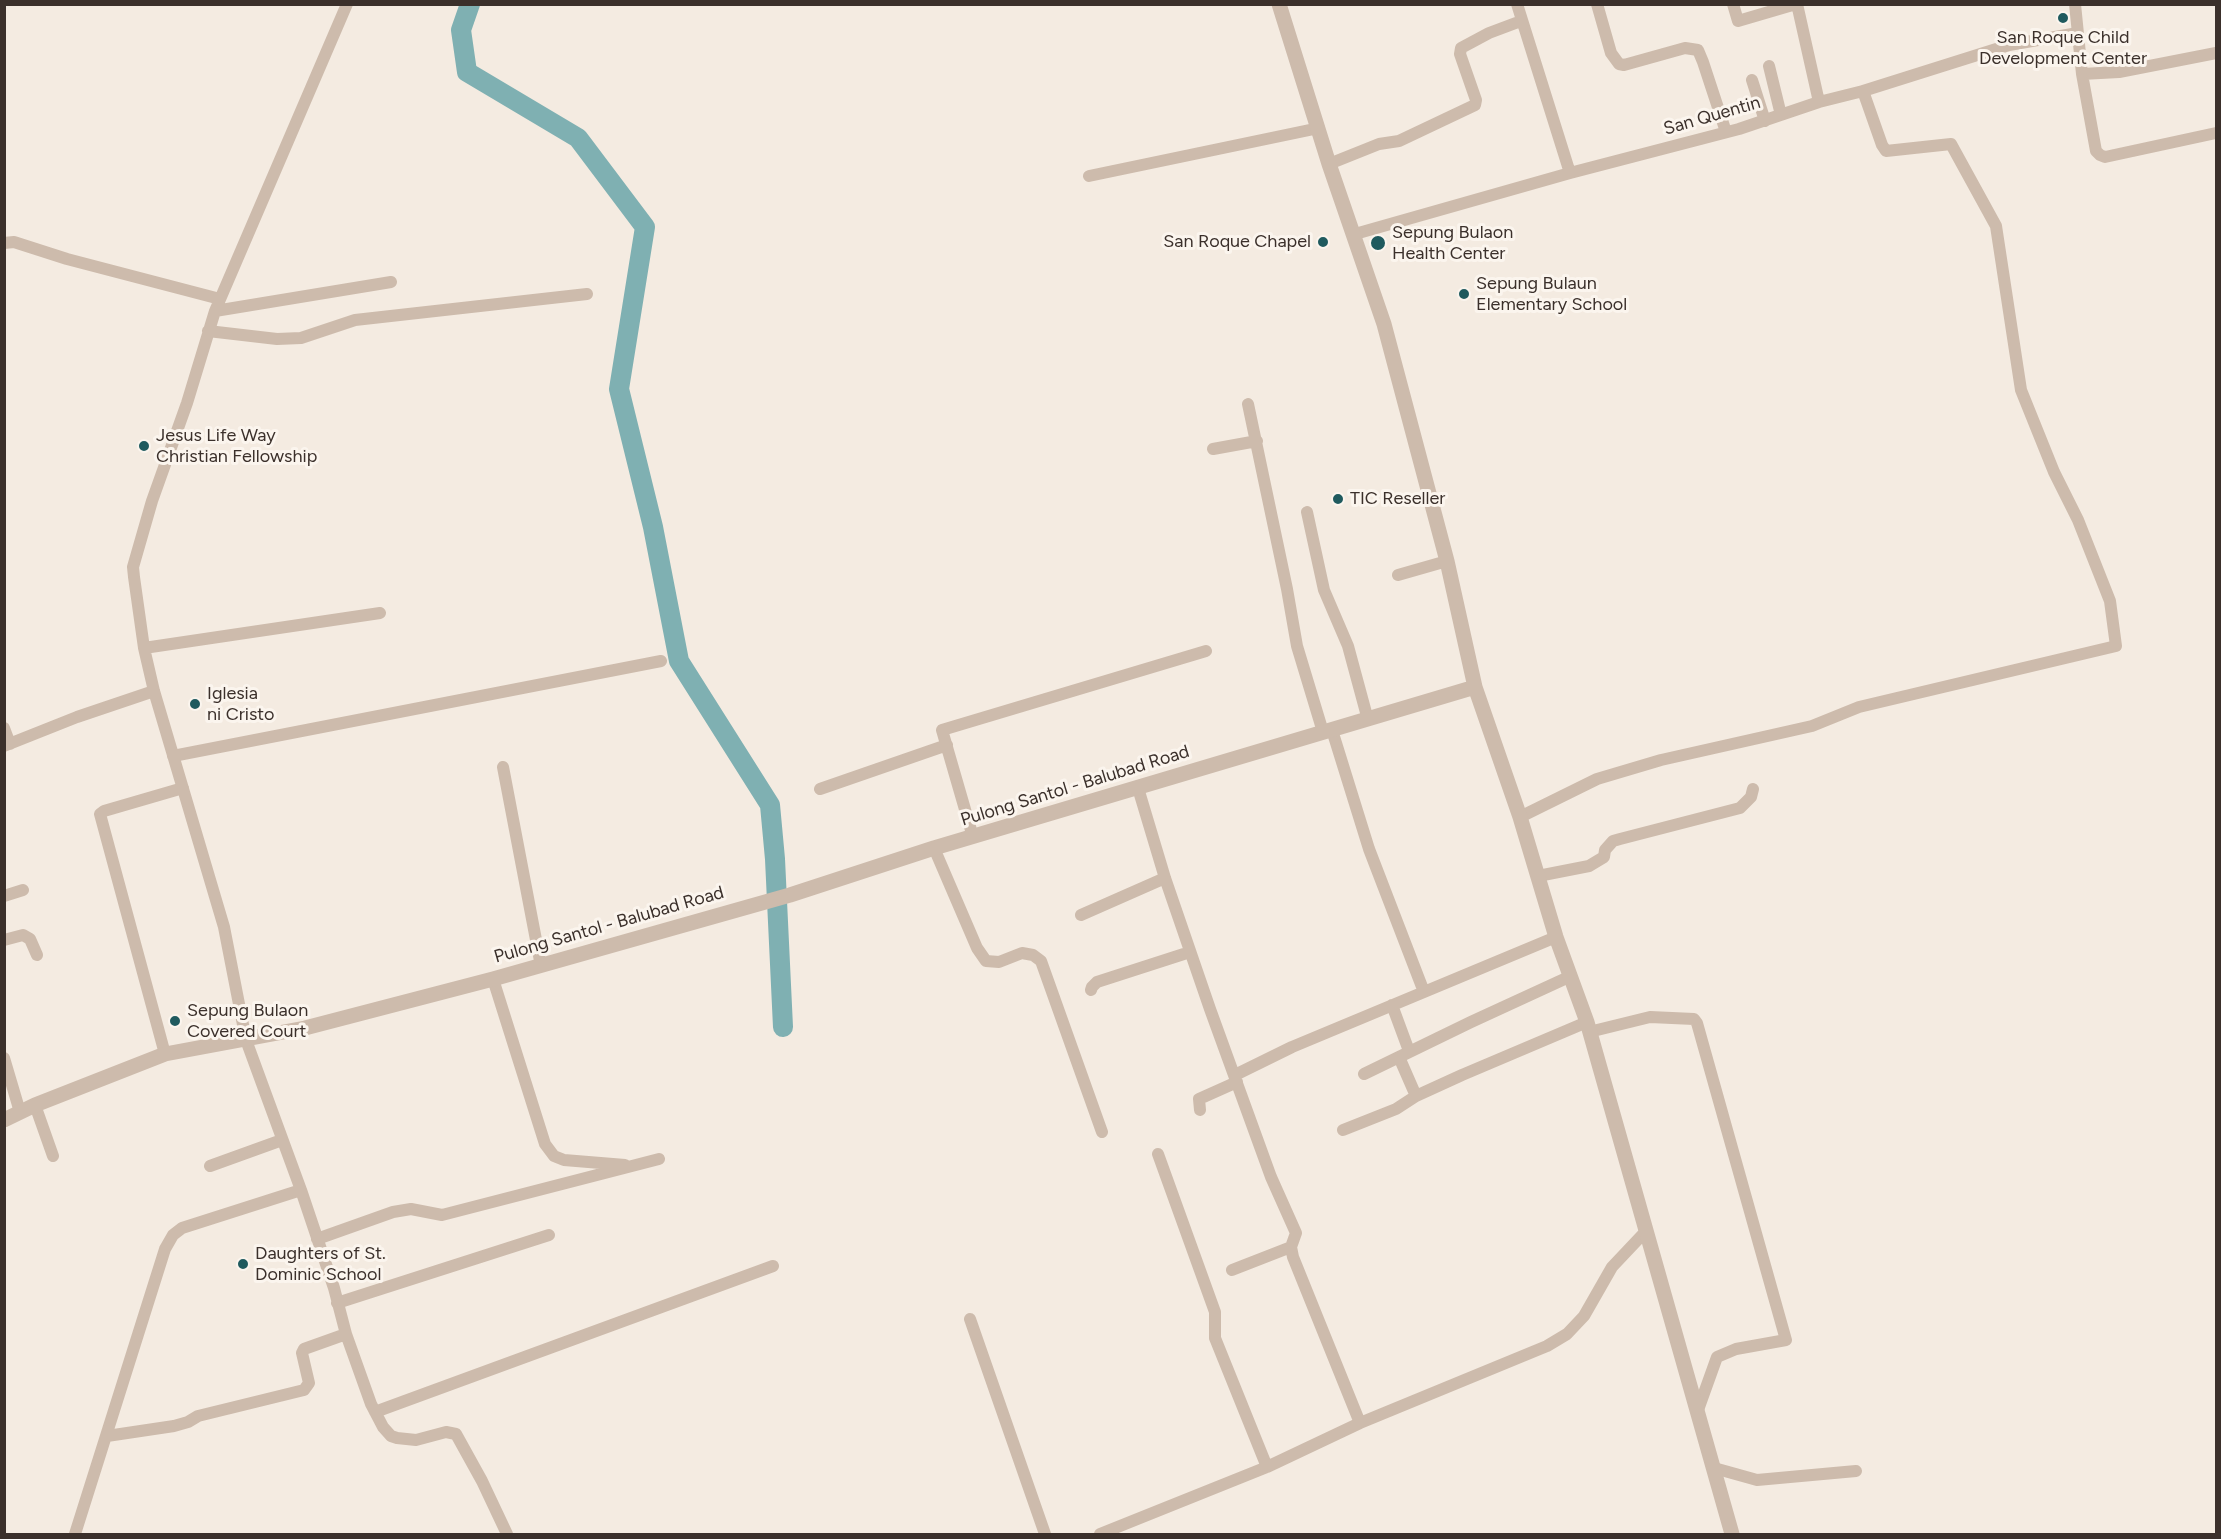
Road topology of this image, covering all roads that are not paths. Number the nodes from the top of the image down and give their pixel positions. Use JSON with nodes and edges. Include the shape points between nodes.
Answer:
{"nodes":[{"id":1,"x":347,"y":4,"type":"edge"},
{"id":2,"x":1279,"y":4,"type":"edge"},
{"id":3,"x":1517,"y":4,"type":"edge"},
{"id":4,"x":1597,"y":4,"type":"edge"},
{"id":5,"x":1733,"y":4,"type":"edge"},
{"id":6,"x":1796,"y":4,"type":"edge"},
{"id":7,"x":2075,"y":4,"type":"edge"},
{"id":8,"x":1521,"y":21,"type":"junction"},
{"id":9,"x":2078,"y":33,"type":"junction"},
{"id":10,"x":2217,"y":52,"type":"edge"},
{"id":11,"x":1769,"y":66,"type":"dead end"},
{"id":12,"x":2082,"y":74,"type":"junction"},
{"id":13,"x":1752,"y":80,"type":"dead end"},
{"id":14,"x":1863,"y":91,"type":"junction"},
{"id":15,"x":1819,"y":102,"type":"junction"},
{"id":16,"x":1781,"y":115,"type":"junction"},
{"id":17,"x":1765,"y":121,"type":"junction"},
{"id":18,"x":1318,"y":128,"type":"junction"},
{"id":19,"x":1726,"y":132,"type":"junction"},
{"id":20,"x":2217,"y":133,"type":"edge"},
{"id":21,"x":1329,"y":164,"type":"junction"},
{"id":22,"x":1570,"y":173,"type":"junction"},
{"id":23,"x":1089,"y":176,"type":"dead end"},
{"id":24,"x":1355,"y":234,"type":"junction"},
{"id":25,"x":4,"y":243,"type":"edge"},
{"id":26,"x":391,"y":282,"type":"dead end"},
{"id":27,"x":587,"y":294,"type":"dead end"},
{"id":28,"x":220,"y":299,"type":"junction"},
{"id":29,"x":215,"y":311,"type":"junction"},
{"id":30,"x":208,"y":332,"type":"junction"},
{"id":31,"x":1248,"y":404,"type":"dead end"},
{"id":32,"x":1257,"y":441,"type":"junction"},
{"id":33,"x":1214,"y":449,"type":"dead end"},
{"id":34,"x":1307,"y":512,"type":"dead end"},
{"id":35,"x":1447,"y":561,"type":"junction"},
{"id":36,"x":1398,"y":575,"type":"dead end"},
{"id":37,"x":380,"y":613,"type":"dead end"},
{"id":38,"x":144,"y":648,"type":"junction"},
{"id":39,"x":1206,"y":651,"type":"dead end"},
{"id":40,"x":661,"y":661,"type":"dead end"},
{"id":41,"x":1475,"y":687,"type":"junction"},
{"id":42,"x":154,"y":691,"type":"junction"},
{"id":43,"x":1368,"y":720,"type":"junction"},
{"id":44,"x":4,"y":728,"type":"edge"},
{"id":45,"x":1327,"y":731,"type":"junction"},
{"id":46,"x":7,"y":745,"type":"edge"},
{"id":47,"x":946,"y":745,"type":"junction"},
{"id":48,"x":174,"y":756,"type":"junction"},
{"id":49,"x":503,"y":767,"type":"dead end"},
{"id":50,"x":183,"y":788,"type":"junction"},
{"id":51,"x":1138,"y":788,"type":"junction"},
{"id":52,"x":820,"y":789,"type":"dead end"},
{"id":53,"x":1753,"y":789,"type":"dead end"},
{"id":54,"x":1520,"y":817,"type":"junction"},
{"id":55,"x":973,"y":837,"type":"junction"},
{"id":56,"x":934,"y":848,"type":"junction"},
{"id":57,"x":1538,"y":876,"type":"junction"},
{"id":58,"x":1165,"y":878,"type":"junction"},
{"id":59,"x":23,"y":890,"type":"dead end"},
{"id":60,"x":4,"y":896,"type":"edge"},
{"id":61,"x":1081,"y":915,"type":"dead end"},
{"id":62,"x":1556,"y":937,"type":"junction"},
{"id":63,"x":4,"y":940,"type":"edge"},
{"id":64,"x":1190,"y":952,"type":"junction"},
{"id":65,"x":37,"y":955,"type":"dead end"},
{"id":66,"x":541,"y":966,"type":"junction"},
{"id":67,"x":1570,"y":976,"type":"junction"},
{"id":68,"x":493,"y":979,"type":"junction"},
{"id":69,"x":1091,"y":990,"type":"dead end"},
{"id":70,"x":1424,"y":992,"type":"junction"},
{"id":71,"x":1392,"y":1005,"type":"junction"},
{"id":72,"x":1588,"y":1027,"type":"junction"},
{"id":73,"x":246,"y":1040,"type":"junction"},
{"id":74,"x":165,"y":1054,"type":"junction"},
{"id":75,"x":1404,"y":1054,"type":"junction"},
{"id":76,"x":4,"y":1058,"type":"edge"},
{"id":77,"x":1364,"y":1074,"type":"dead end"},
{"id":78,"x":1236,"y":1078,"type":"junction"},
{"id":79,"x":1416,"y":1096,"type":"junction"},
{"id":80,"x":35,"y":1105,"type":"junction"},
{"id":81,"x":1200,"y":1110,"type":"dead end"},
{"id":82,"x":20,"y":1112,"type":"junction"},
{"id":83,"x":4,"y":1120,"type":"edge"},
{"id":84,"x":1343,"y":1130,"type":"dead end"},
{"id":85,"x":1102,"y":1131,"type":"dead end"},
{"id":86,"x":282,"y":1140,"type":"junction"},
{"id":87,"x":1158,"y":1154,"type":"dead end"},
{"id":88,"x":53,"y":1156,"type":"dead end"},
{"id":89,"x":658,"y":1159,"type":"dead end"},
{"id":90,"x":635,"y":1165,"type":"junction"},
{"id":91,"x":210,"y":1166,"type":"dead end"},
{"id":92,"x":301,"y":1190,"type":"junction"},
{"id":93,"x":1646,"y":1231,"type":"junction"},
{"id":94,"x":549,"y":1235,"type":"dead end"},
{"id":95,"x":317,"y":1239,"type":"junction"},
{"id":96,"x":1291,"y":1247,"type":"junction"},
{"id":97,"x":773,"y":1266,"type":"dead end"},
{"id":98,"x":1232,"y":1270,"type":"dead end"},
{"id":99,"x":337,"y":1303,"type":"junction"},
{"id":100,"x":970,"y":1319,"type":"dead end"},
{"id":101,"x":346,"y":1334,"type":"junction"},
{"id":102,"x":1698,"y":1410,"type":"junction"},
{"id":103,"x":375,"y":1412,"type":"junction"},
{"id":104,"x":1360,"y":1423,"type":"junction"},
{"id":105,"x":107,"y":1436,"type":"junction"},
{"id":106,"x":1267,"y":1467,"type":"junction"},
{"id":107,"x":1714,"y":1468,"type":"junction"},
{"id":108,"x":1856,"y":1471,"type":"dead end"},
{"id":109,"x":75,"y":1534,"type":"edge"},
{"id":110,"x":507,"y":1534,"type":"edge"},
{"id":111,"x":1045,"y":1534,"type":"edge"},
{"id":112,"x":1100,"y":1534,"type":"edge"},
{"id":113,"x":1731,"y":1534,"type":"edge"}],
"edges":[{"from":1,"to":28,"type":"street"},
{"from":2,"to":18,"type":"street"},
{"from":3,"to":8,"type":"street"},
{"from":4,"to":19,"type":"street","via":[[1618,64],[1685,48],[1698,50]]},
{"from":5,"to":6,"type":"street","via":[[1738,21]]},
{"from":6,"to":15,"type":"street"},
{"from":7,"to":9,"type":"street"},
{"from":8,"to":21,"type":"street","via":[[1461,48],[1475,105],[1399,141],[1379,144]]},
{"from":8,"to":22,"type":"street"},
{"from":9,"to":12,"type":"street"},
{"from":9,"to":14,"type":"street","name":"San Quentin","via":[[2009,45]]},
{"from":10,"to":12,"type":"street","via":[[2119,72]]},
{"from":11,"to":16,"type":"street"},
{"from":12,"to":20,"type":"street","via":[[2096,151],[2100,155]]},
{"from":13,"to":17,"type":"street"},
{"from":14,"to":15,"type":"street","name":"San Quentin"},
{"from":14,"to":54,"type":"street","via":[[1886,151],[1951,144],[1996,226],[2021,390],[2110,601],[2116,646],[1859,707],[1812,726],[1661,760],[1596,779]]},
{"from":15,"to":16,"type":"street","name":"San Quentin"},
{"from":16,"to":17,"type":"street","name":"San Quentin"},
{"from":17,"to":19,"type":"street","name":"San Quentin"},
{"from":18,"to":21,"type":"street"},
{"from":18,"to":23,"type":"street"},
{"from":19,"to":22,"type":"street","name":"San Quentin"},
{"from":21,"to":24,"type":"street"},
{"from":22,"to":24,"type":"street","name":"San Quentin"},
{"from":24,"to":35,"type":"street","via":[[1383,320]]},
{"from":25,"to":28,"type":"street"},
{"from":26,"to":29,"type":"street"},
{"from":27,"to":30,"type":"street","via":[[355,320],[301,338]]},
{"from":28,"to":29,"type":"street"},
{"from":29,"to":30,"type":"street"},
{"from":30,"to":38,"type":"street","via":[[133,567]]},
{"from":31,"to":32,"type":"street"},
{"from":32,"to":33,"type":"street"},
{"from":32,"to":45,"type":"street","via":[[1297,646]]},
{"from":34,"to":43,"type":"street","via":[[1324,590],[1348,646]]},
{"from":35,"to":36,"type":"street"},
{"from":35,"to":41,"type":"street"},
{"from":37,"to":38,"type":"street"},
{"from":38,"to":42,"type":"street"},
{"from":39,"to":47,"type":"street","via":[[942,730]]},
{"from":40,"to":48,"type":"street"},
{"from":41,"to":43,"type":"street","name":"Pulong Santol - Balubad Road"},
{"from":41,"to":54,"type":"street"},
{"from":42,"to":46,"type":"street"},
{"from":42,"to":48,"type":"street"},
{"from":43,"to":45,"type":"street","name":"Pulong Santol - Balubad Road"},
{"from":44,"to":46,"type":"street"},
{"from":45,"to":51,"type":"street","name":"Pulong Santol - Balubad Road"},
{"from":45,"to":70,"type":"street"},
{"from":47,"to":52,"type":"street"},
{"from":47,"to":55,"type":"street"},
{"from":48,"to":50,"type":"street"},
{"from":49,"to":66,"type":"street"},
{"from":50,"to":73,"type":"street","via":[[224,927]]},
{"from":50,"to":74,"type":"street","via":[[100,814]]},
{"from":51,"to":55,"type":"street","name":"Pulong Santol - Balubad Road"},
{"from":51,"to":58,"type":"street"},
{"from":53,"to":57,"type":"street","via":[[1740,808],[1620,838],[1605,850],[1604,857],[1589,866]]},
{"from":54,"to":57,"type":"street"},
{"from":55,"to":56,"type":"street","name":"Pulong Santol - Balubad Road"},
{"from":56,"to":66,"type":"street","name":"Pulong Santol - Balubad Road","via":[[790,895]]},
{"from":56,"to":85,"type":"street","via":[[986,961],[999,962],[1022,953],[1041,960]]},
{"from":57,"to":62,"type":"street"},
{"from":58,"to":61,"type":"street"},
{"from":58,"to":64,"type":"street"},
{"from":59,"to":60,"type":"street"},
{"from":62,"to":67,"type":"street"},
{"from":62,"to":70,"type":"street"},
{"from":63,"to":65,"type":"street","via":[[23,935],[30,939]]},
{"from":64,"to":69,"type":"street","via":[[1097,982]]},
{"from":64,"to":78,"type":"street"},
{"from":66,"to":68,"type":"street","name":"Pulong Santol - Balubad Road"},
{"from":67,"to":72,"type":"street"},
{"from":67,"to":75,"type":"street"},
{"from":68,"to":73,"type":"street","name":"Pulong Santol - Balubad Road"},
{"from":68,"to":90,"type":"street","via":[[545,1144],[554,1156]]},
{"from":70,"to":71,"type":"street"},
{"from":71,"to":75,"type":"street"},
{"from":71,"to":78,"type":"street","via":[[1292,1047]]},
{"from":72,"to":79,"type":"street","via":[[1549,1037]]},
{"from":72,"to":93,"type":"street"},
{"from":72,"to":102,"type":"street","via":[[1650,1017],[1694,1019],[1697,1023],[1786,1340],[1736,1348],[1717,1357]]},
{"from":73,"to":74,"type":"street","name":"Pulong Santol - Balubad Road"},
{"from":73,"to":86,"type":"street"},
{"from":74,"to":80,"type":"street","name":"Pulong Santol - Balubad Road"},
{"from":75,"to":77,"type":"street"},
{"from":75,"to":79,"type":"street"},
{"from":76,"to":82,"type":"street"},
{"from":78,"to":81,"type":"street","via":[[1199,1099]]},
{"from":78,"to":96,"type":"street","via":[[1271,1177],[1296,1233]]},
{"from":79,"to":84,"type":"street","via":[[1396,1109]]},
{"from":80,"to":82,"type":"street","name":"Pulong Santol - Balubad Road"},
{"from":80,"to":88,"type":"street"},
{"from":82,"to":83,"type":"street","name":"Pulong Santol - Balubad Road"},
{"from":86,"to":91,"type":"street"},
{"from":86,"to":92,"type":"street"},
{"from":87,"to":106,"type":"street","via":[[1215,1312],[1215,1338]]},
{"from":89,"to":90,"type":"street"},
{"from":90,"to":95,"type":"street","via":[[442,1215],[411,1209],[393,1212]]},
{"from":92,"to":95,"type":"street"},
{"from":92,"to":105,"type":"street","via":[[182,1228],[173,1235],[165,1249]]},
{"from":93,"to":102,"type":"street"},
{"from":93,"to":104,"type":"street","via":[[1612,1267],[1584,1316],[1567,1334],[1547,1346]]},
{"from":94,"to":99,"type":"street"},
{"from":95,"to":99,"type":"street"},
{"from":96,"to":98,"type":"street"},
{"from":96,"to":104,"type":"street"},
{"from":97,"to":103,"type":"street"},
{"from":99,"to":101,"type":"street"},
{"from":100,"to":111,"type":"street"},
{"from":101,"to":103,"type":"street"},
{"from":101,"to":105,"type":"street","via":[[304,1349],[309,1383],[304,1390],[198,1416],[174,1426]]},
{"from":102,"to":107,"type":"street"},
{"from":103,"to":110,"type":"street","via":[[383,1427],[397,1438],[416,1440],[446,1432],[456,1434]]},
{"from":104,"to":106,"type":"street"},
{"from":105,"to":109,"type":"street"},
{"from":106,"to":112,"type":"street"},
{"from":107,"to":108,"type":"street","via":[[1757,1480]]},
{"from":107,"to":113,"type":"street"}]}
